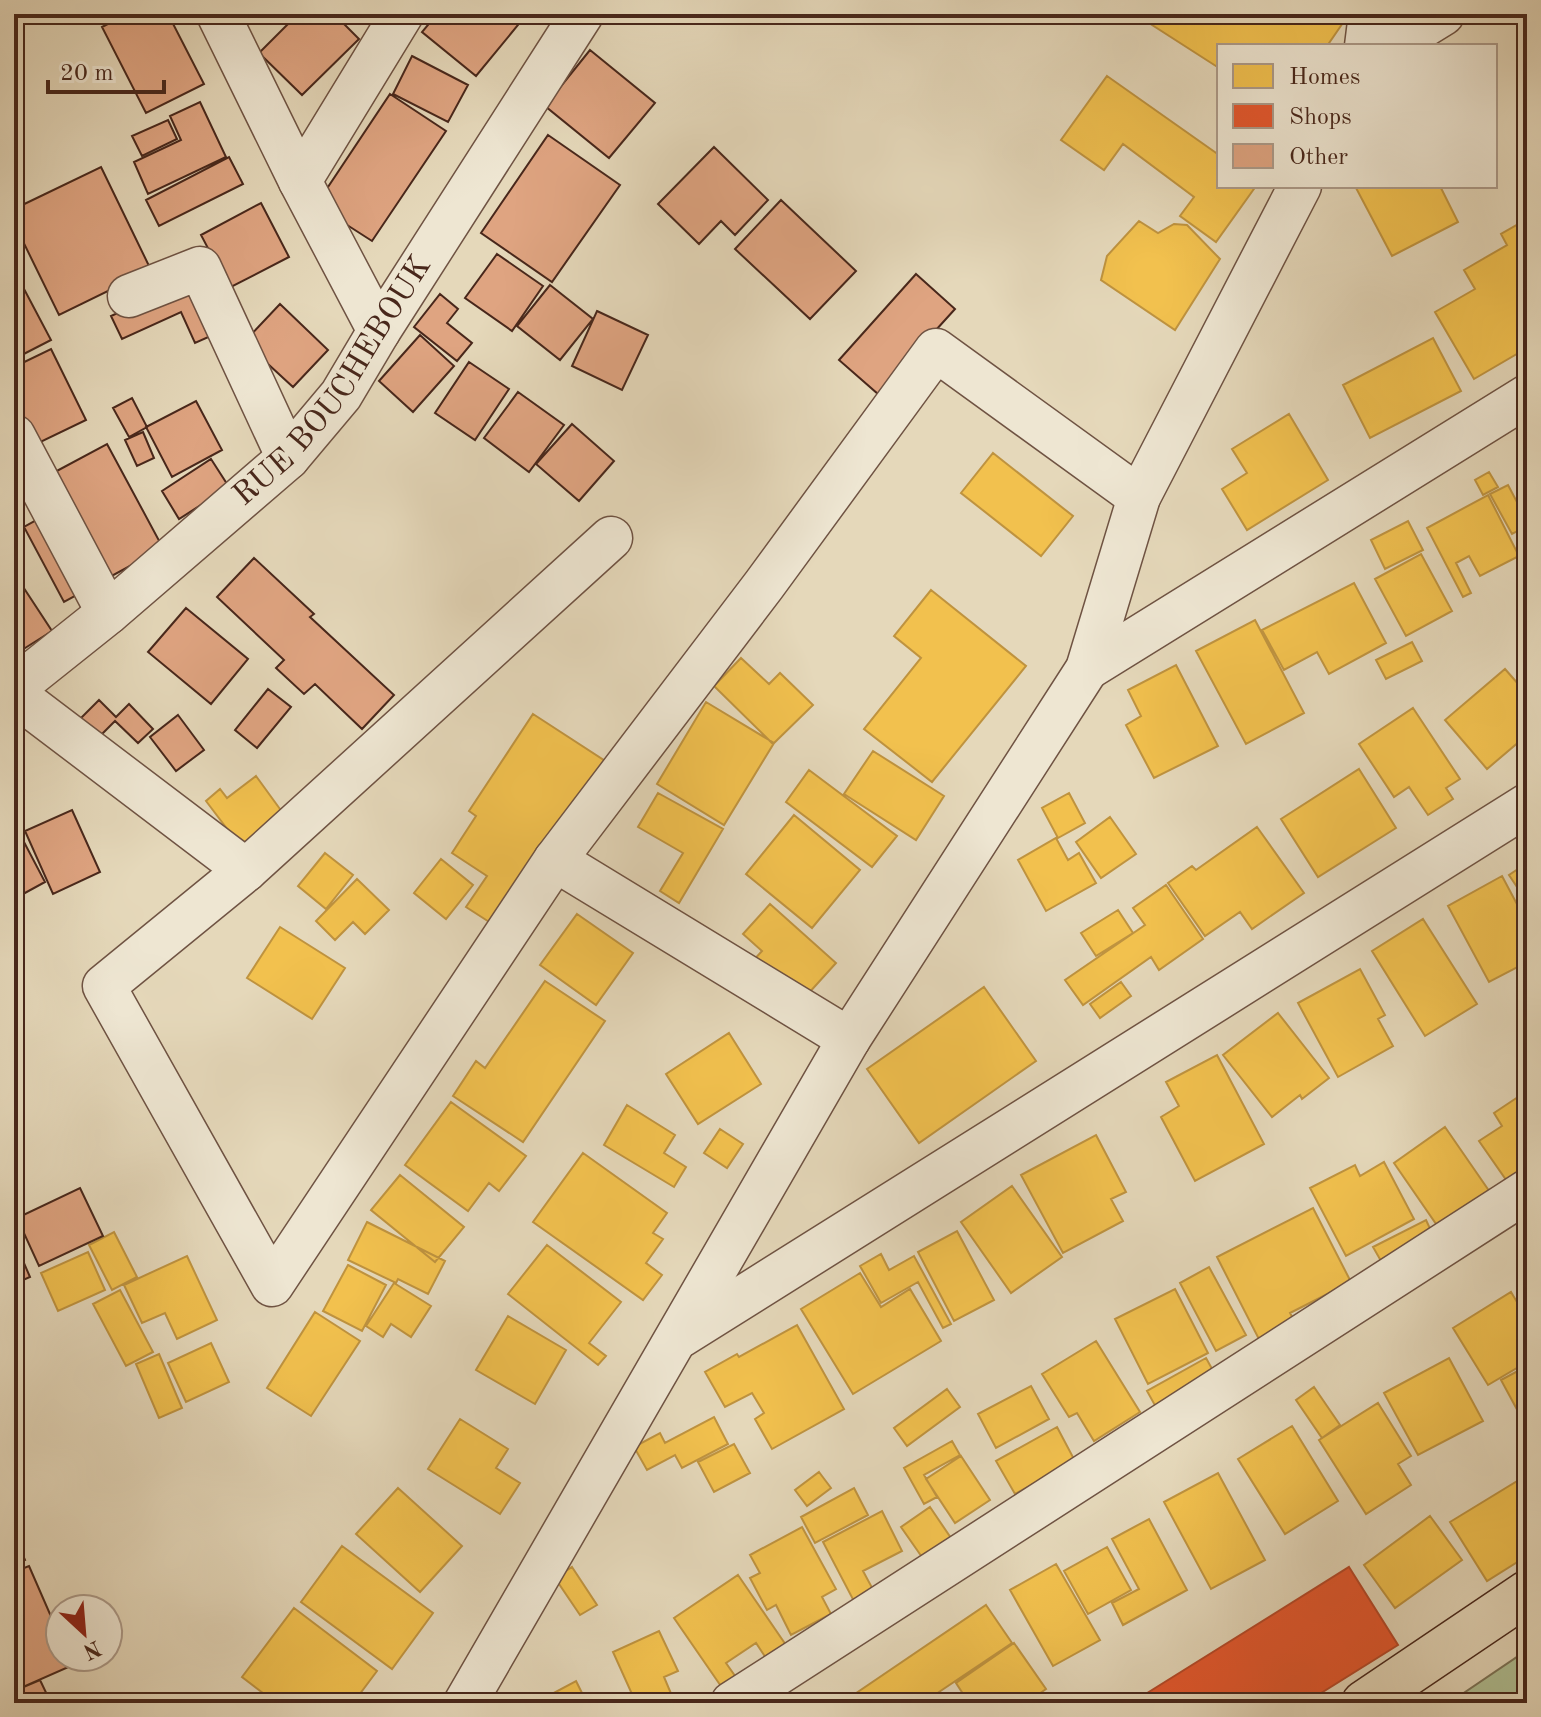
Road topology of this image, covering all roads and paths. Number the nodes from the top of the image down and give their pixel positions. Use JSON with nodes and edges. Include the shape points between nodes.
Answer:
{"nodes":[{"id":1,"x":218,"y":14,"type":"edge"},
{"id":2,"x":402,"y":14,"type":"edge"},
{"id":3,"x":582,"y":14,"type":"edge"},
{"id":4,"x":1370,"y":14,"type":"edge"},
{"id":5,"x":1443,"y":14,"type":"edge"},
{"id":6,"x":1366,"y":44,"type":"edge"},
{"id":7,"x":1394,"y":44,"type":"edge"},
{"id":8,"x":300,"y":181,"type":"junction"},
{"id":9,"x":1299,"y":188,"type":"edge"},
{"id":10,"x":129,"y":296,"type":"dead end"},
{"id":11,"x":379,"y":331,"type":"junction"},
{"id":12,"x":1527,"y":396,"type":"edge"},
{"id":13,"x":14,"y":436,"type":"edge"},
{"id":14,"x":288,"y":458,"type":"junction"},
{"id":15,"x":1139,"y":497,"type":"junction"},
{"id":16,"x":611,"y":538,"type":"dead end"},
{"id":17,"x":108,"y":613,"type":"junction"},
{"id":18,"x":1087,"y":669,"type":"junction"},
{"id":19,"x":14,"y":691,"type":"edge"},
{"id":20,"x":1527,"y":805,"type":"edge"},
{"id":21,"x":555,"y":860,"type":"junction"},
{"id":22,"x":246,"y":870,"type":"junction"},
{"id":23,"x":849,"y":1039,"type":"junction"},
{"id":24,"x":1527,"y":1191,"type":"edge"},
{"id":25,"x":676,"y":1339,"type":"junction"},
{"id":26,"x":1527,"y":1593,"type":"edge"},
{"id":27,"x":465,"y":1703,"type":"edge"},
{"id":28,"x":732,"y":1703,"type":"edge"},
{"id":29,"x":1364,"y":1703,"type":"edge"}],
"edges":[{"from":1,"to":8,"type":"street"},
{"from":2,"to":8,"type":"street"},
{"from":3,"to":11,"type":"street","name":"RUE BOUCHEBOUK"},
{"from":4,"to":6,"type":"street"},
{"from":5,"to":7,"type":"street"},
{"from":8,"to":11,"type":"street"},
{"from":9,"to":15,"type":"street"},
{"from":10,"to":14,"type":"street","via":[[200,268]]},
{"from":11,"to":14,"type":"street","name":"RUE BOUCHEBOUK","via":[[341,395]]},
{"from":12,"to":18,"type":"street"},
{"from":13,"to":17,"type":"street"},
{"from":14,"to":17,"type":"street","name":"RUE BOUCHEBOUK"},
{"from":15,"to":18,"type":"street"},
{"from":15,"to":21,"type":"street","via":[[936,350]]},
{"from":16,"to":22,"type":"street"},
{"from":17,"to":19,"type":"street","name":"RUE BOUCHEBOUK"},
{"from":18,"to":23,"type":"street"},
{"from":19,"to":22,"type":"street"},
{"from":20,"to":25,"type":"street"},
{"from":21,"to":22,"type":"street","via":[[272,1285],[104,986]]},
{"from":21,"to":23,"type":"street"},
{"from":23,"to":25,"type":"street"},
{"from":24,"to":28,"type":"street"},
{"from":25,"to":27,"type":"street"},
{"from":26,"to":29,"type":"main road"}]}
